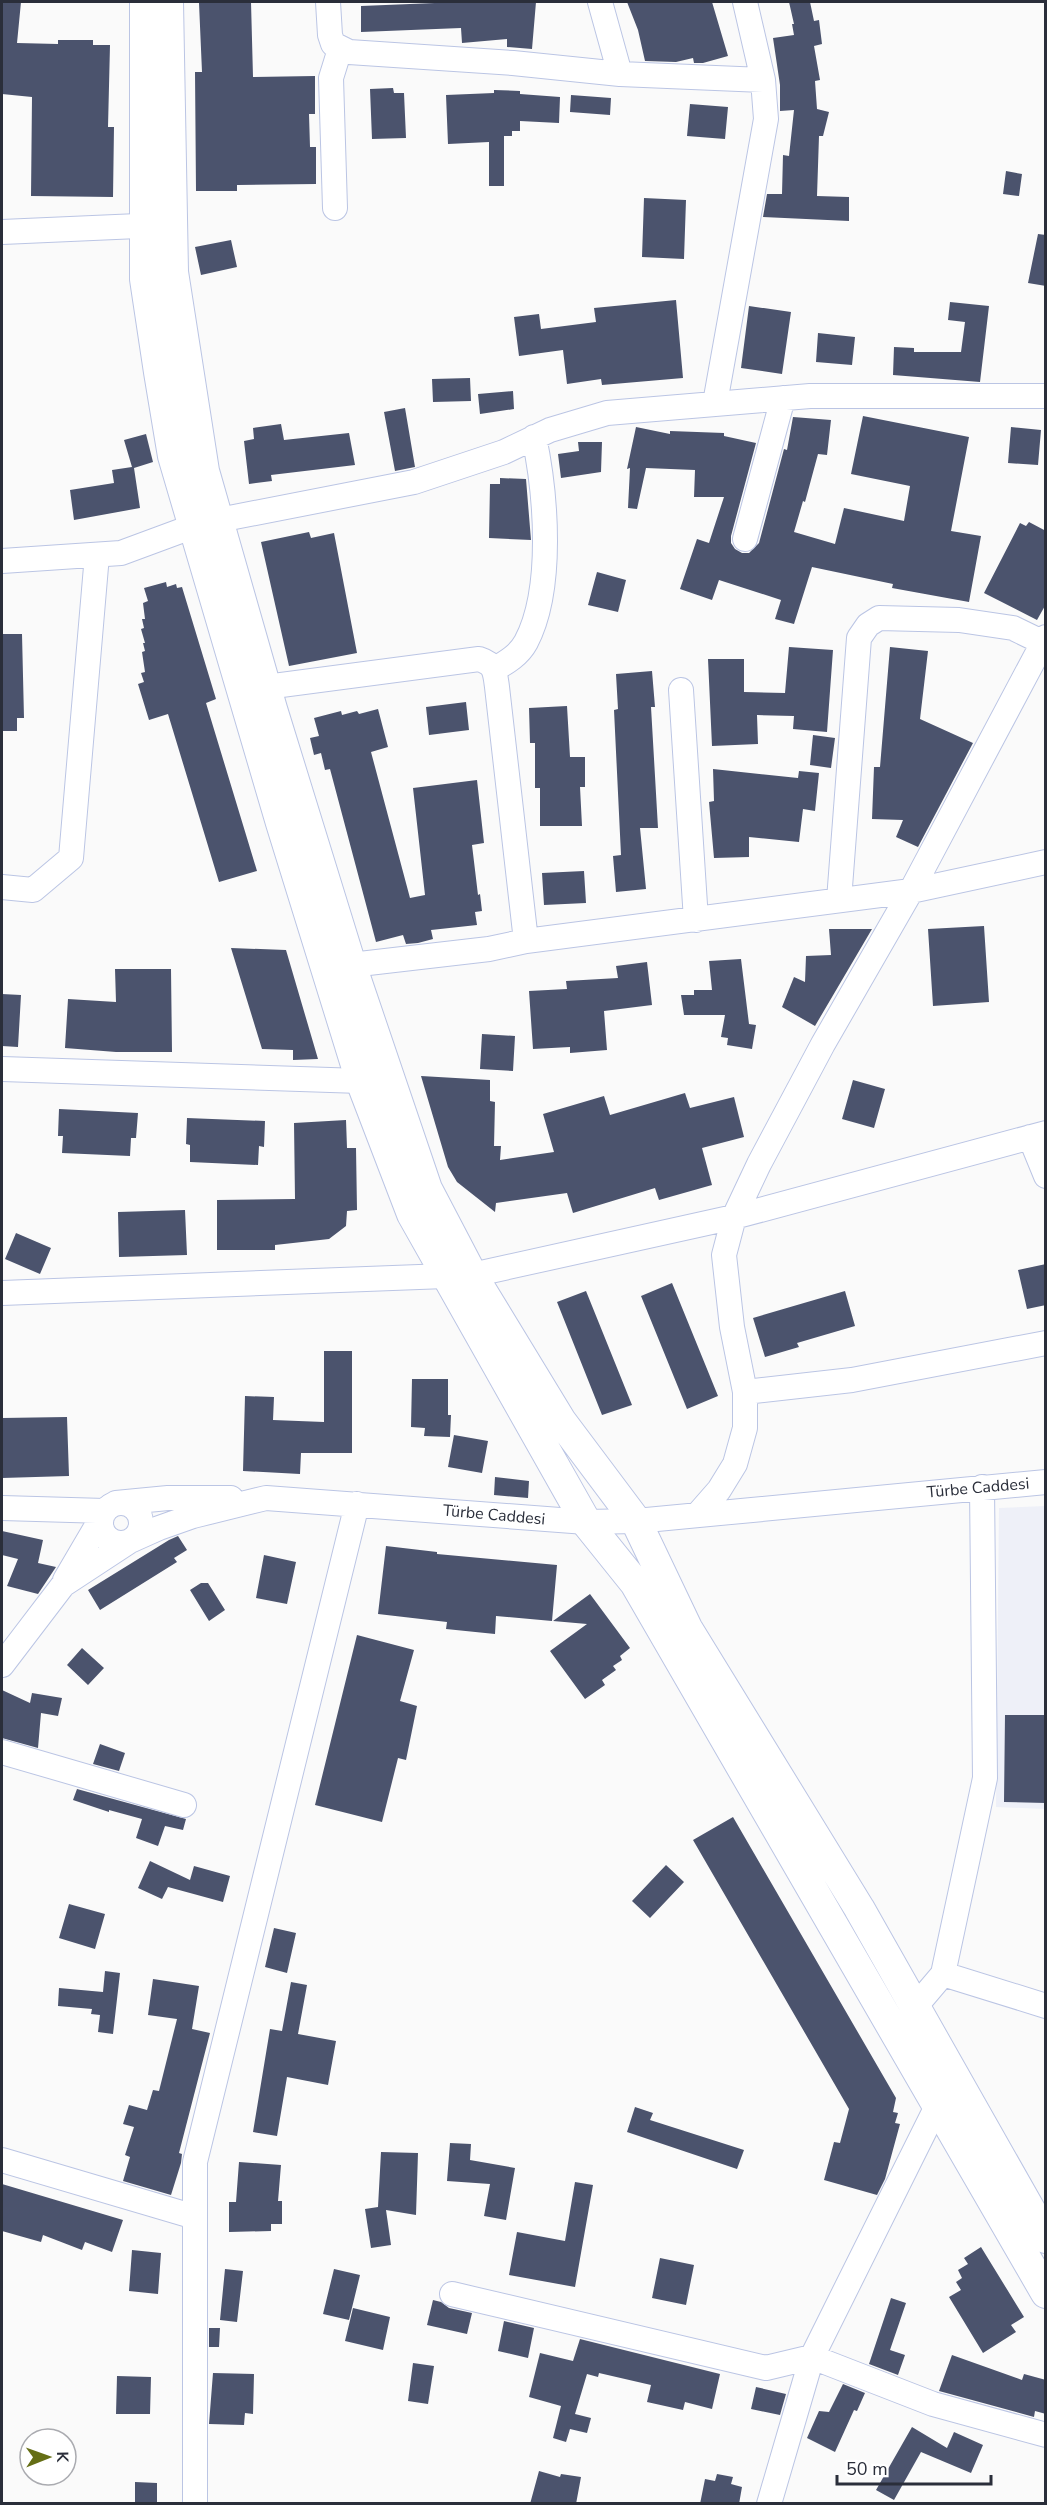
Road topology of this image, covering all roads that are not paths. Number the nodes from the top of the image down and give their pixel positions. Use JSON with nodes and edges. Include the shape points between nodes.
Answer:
{"nodes":[{"id":1,"x":145,"y":2,"type":"edge"},
{"id":2,"x":168,"y":2,"type":"edge"},
{"id":3,"x":328,"y":2,"type":"edge"},
{"id":4,"x":600,"y":2,"type":"edge"},
{"id":5,"x":745,"y":2,"type":"edge"},
{"id":6,"x":340,"y":49,"type":"junction"},
{"id":7,"x":620,"y":74,"type":"junction"},
{"id":8,"x":763,"y":80,"type":"junction"},
{"id":9,"x":335,"y":208,"type":"dead end"},
{"id":10,"x":158,"y":225,"type":"junction"},
{"id":11,"x":2,"y":232,"type":"edge"},
{"id":12,"x":1046,"y":396,"type":"edge"},
{"id":13,"x":783,"y":398,"type":"junction"},
{"id":14,"x":715,"y":403,"type":"junction"},
{"id":15,"x":534,"y":437,"type":"junction"},
{"id":16,"x":206,"y":523,"type":"junction"},
{"id":17,"x":745,"y":539,"type":"dead end"},
{"id":18,"x":97,"y":555,"type":"junction"},
{"id":19,"x":2,"y":561,"type":"edge"},
{"id":20,"x":1045,"y":641,"type":"edge"},
{"id":21,"x":495,"y":669,"type":"junction"},
{"id":22,"x":266,"y":687,"type":"junction"},
{"id":23,"x":681,"y":690,"type":"dead end"},
{"id":24,"x":1046,"y":862,"type":"edge"},
{"id":25,"x":2,"y":887,"type":"edge"},
{"id":26,"x":911,"y":891,"type":"junction"},
{"id":27,"x":840,"y":900,"type":"junction"},
{"id":28,"x":696,"y":920,"type":"junction"},
{"id":29,"x":526,"y":941,"type":"junction"},
{"id":30,"x":338,"y":964,"type":"junction"},
{"id":31,"x":2,"y":1069,"type":"edge"},
{"id":32,"x":361,"y":1081,"type":"junction"},
{"id":33,"x":1038,"y":1135,"type":"edge"},
{"id":34,"x":1046,"y":1176,"type":"edge"},
{"id":35,"x":735,"y":1217,"type":"junction"},
{"id":36,"x":460,"y":1276,"type":"junction"},
{"id":37,"x":2,"y":1293,"type":"edge"},
{"id":38,"x":1046,"y":1343,"type":"edge"},
{"id":39,"x":745,"y":1392,"type":"junction"},
{"id":40,"x":1046,"y":1482,"type":"edge"},
{"id":41,"x":982,"y":1487,"type":"junction"},
{"id":42,"x":266,"y":1498,"type":"junction"},
{"id":43,"x":357,"y":1504,"type":"junction"},
{"id":44,"x":2,"y":1508,"type":"edge"},
{"id":45,"x":107,"y":1510,"type":"junction"},
{"id":46,"x":698,"y":1514,"type":"junction"},
{"id":47,"x":636,"y":1521,"type":"junction"},
{"id":48,"x":586,"y":1522,"type":"junction"},
{"id":49,"x":130,"y":1541,"type":"junction"},
{"id":50,"x":63,"y":1585,"type":"junction"},
{"id":51,"x":2,"y":1665,"type":"edge"},
{"id":52,"x":2,"y":1752,"type":"edge"},
{"id":53,"x":184,"y":1805,"type":"dead end"},
{"id":54,"x":944,"y":1974,"type":"junction"},
{"id":55,"x":1046,"y":2006,"type":"edge"},
{"id":56,"x":915,"y":2007,"type":"junction"},
{"id":57,"x":937,"y":2106,"type":"junction"},
{"id":58,"x":2,"y":2160,"type":"edge"},
{"id":59,"x":195,"y":2217,"type":"junction"},
{"id":60,"x":1046,"y":2238,"type":"edge"},
{"id":61,"x":1046,"y":2293,"type":"edge"},
{"id":62,"x":453,"y":2294,"type":"dead end"},
{"id":63,"x":812,"y":2357,"type":"junction"},
{"id":64,"x":1046,"y":2435,"type":"edge"},
{"id":65,"x":195,"y":2504,"type":"edge"},
{"id":66,"x":770,"y":2504,"type":"edge"}],
"edges":[{"from":1,"to":10,"type":"main road"},
{"from":2,"to":10,"type":"main road"},
{"from":3,"to":6,"type":"street","via":[[330,35]]},
{"from":4,"to":7,"type":"street"},
{"from":5,"to":8,"type":"street"},
{"from":6,"to":7,"type":"street"},
{"from":6,"to":9,"type":"street","via":[[331,78]]},
{"from":7,"to":8,"type":"street"},
{"from":8,"to":14,"type":"street","via":[[766,119]]},
{"from":10,"to":11,"type":"street"},
{"from":10,"to":16,"type":"main road","via":[[145,279],[159,372],[173,456]]},
{"from":12,"to":13,"type":"street"},
{"from":13,"to":14,"type":"street"},
{"from":13,"to":17,"type":"street"},
{"from":14,"to":15,"type":"street","via":[[607,413]]},
{"from":15,"to":16,"type":"street","via":[[504,452],[414,482]]},
{"from":15,"to":21,"type":"street","via":[[545,502],[543,579],[525,643],[514,658]]},
{"from":16,"to":18,"type":"street","via":[[121,553]]},
{"from":16,"to":22,"type":"main road"},
{"from":16,"to":30,"type":"main road"},
{"from":18,"to":19,"type":"street"},
{"from":18,"to":25,"type":"street","via":[[71,858],[33,890]]},
{"from":20,"to":26,"type":"street"},
{"from":20,"to":27,"type":"street","via":[[1013,628],[960,620],[879,618],[868,625],[859,638]]},
{"from":21,"to":22,"type":"street","via":[[479,659]]},
{"from":21,"to":29,"type":"street"},
{"from":22,"to":30,"type":"main road"},
{"from":23,"to":28,"type":"street"},
{"from":24,"to":26,"type":"street"},
{"from":26,"to":27,"type":"street"},
{"from":26,"to":35,"type":"street","via":[[785,1114]]},
{"from":27,"to":28,"type":"street"},
{"from":28,"to":29,"type":"street"},
{"from":29,"to":30,"type":"street"},
{"from":30,"to":32,"type":"main road"},
{"from":30,"to":36,"type":"main road"},
{"from":31,"to":32,"type":"street"},
{"from":32,"to":36,"type":"main road","via":[[412,1214]]},
{"from":33,"to":34,"type":"street"},
{"from":33,"to":35,"type":"street"},
{"from":35,"to":36,"type":"street"},
{"from":35,"to":39,"type":"street","via":[[723,1255]]},
{"from":36,"to":37,"type":"street"},
{"from":36,"to":47,"type":"main road"},
{"from":36,"to":48,"type":"main road"},
{"from":38,"to":39,"type":"street","via":[[852,1380]]},
{"from":39,"to":46,"type":"street","via":[[745,1428],[735,1464]]},
{"from":40,"to":41,"type":"street","name":"Türbe Caddesi"},
{"from":41,"to":46,"type":"street","name":"Türbe Caddesi"},
{"from":41,"to":54,"type":"street","via":[[984,1778]]},
{"from":42,"to":43,"type":"street","name":"Türbe Caddesi"},
{"from":42,"to":45,"type":"street","via":[[168,1498]]},
{"from":42,"to":49,"type":"street","name":"Türbe Caddesi","via":[[173,1522]]},
{"from":43,"to":48,"type":"street","name":"Türbe Caddesi"},
{"from":43,"to":59,"type":"street","via":[[195,2162]]},
{"from":44,"to":45,"type":"street"},
{"from":45,"to":49,"type":"street","via":[[102,1530],[106,1536],[117,1543]]},
{"from":45,"to":49,"type":"street","via":[[129,1504],[138,1512],[139,1532]]},
{"from":45,"to":50,"type":"street"},
{"from":46,"to":47,"type":"street","name":"Türbe Caddesi"},
{"from":47,"to":48,"type":"street","name":"Türbe Caddesi"},
{"from":47,"to":56,"type":"main road","via":[[687,1628],[859,1908]]},
{"from":48,"to":57,"type":"main road","via":[[635,1583]]},
{"from":49,"to":50,"type":"street","name":"Türbe Caddesi"},
{"from":50,"to":51,"type":"street","name":"Türbe Caddesi"},
{"from":52,"to":53,"type":"street"},
{"from":54,"to":55,"type":"street"},
{"from":54,"to":56,"type":"street"},
{"from":56,"to":60,"type":"main road"},
{"from":57,"to":61,"type":"main road"},
{"from":57,"to":63,"type":"street"},
{"from":58,"to":59,"type":"street"},
{"from":59,"to":65,"type":"street"},
{"from":62,"to":63,"type":"street","via":[[766,2368]]},
{"from":63,"to":64,"type":"street","via":[[933,2404]]},
{"from":63,"to":66,"type":"street"}]}
